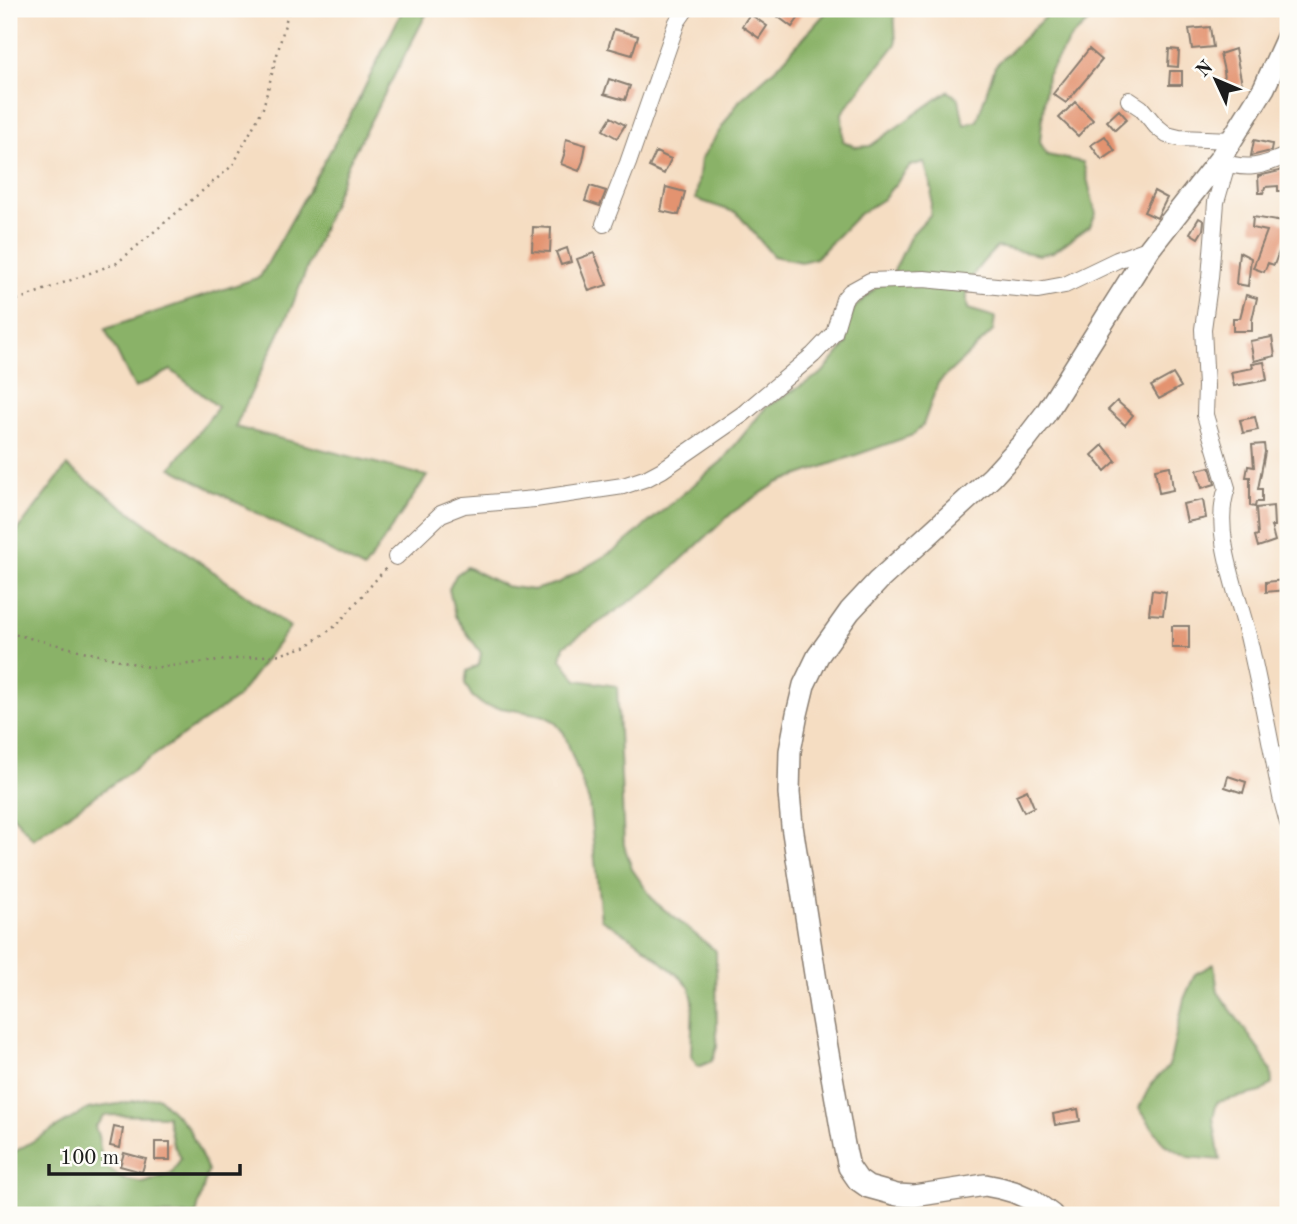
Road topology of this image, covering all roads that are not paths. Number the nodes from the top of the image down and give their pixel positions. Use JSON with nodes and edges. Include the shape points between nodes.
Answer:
{"nodes":[{"id":1,"x":686,"y":9,"type":"edge"},
{"id":2,"x":1288,"y":35,"type":"edge"},
{"id":3,"x":1129,"y":100,"type":"dead end"},
{"id":4,"x":1232,"y":140,"type":"junction"},
{"id":5,"x":1288,"y":155,"type":"edge"},
{"id":6,"x":1223,"y":162,"type":"junction"},
{"id":7,"x":604,"y":224,"type":"dead end"},
{"id":8,"x":1150,"y":248,"type":"junction"},
{"id":9,"x":396,"y":557,"type":"road end"},
{"id":10,"x":1288,"y":823,"type":"edge"},
{"id":11,"x":1052,"y":1215,"type":"edge"}],
"edges":[{"from":1,"to":7,"type":"street","via":[[677,22]]},
{"from":2,"to":4,"type":"street","via":[[1264,88]]},
{"from":3,"to":4,"type":"street","via":[[1167,135]]},
{"from":4,"to":6,"type":"street"},
{"from":5,"to":6,"type":"street","via":[[1252,167]]},
{"from":6,"to":8,"type":"street"},
{"from":6,"to":10,"type":"street","via":[[1203,329],[1205,415],[1227,488],[1223,535]]},
{"from":8,"to":9,"type":"street","via":[[1065,285],[1038,289],[924,279],[870,281],[844,299],[834,333],[813,355],[743,414],[662,470],[623,486],[464,505],[441,514]]},
{"from":8,"to":11,"type":"street","via":[[1023,443],[878,581],[836,630],[804,685],[790,751],[792,826],[849,1167],[868,1187],[897,1195],[985,1185],[1032,1200]]}]}
